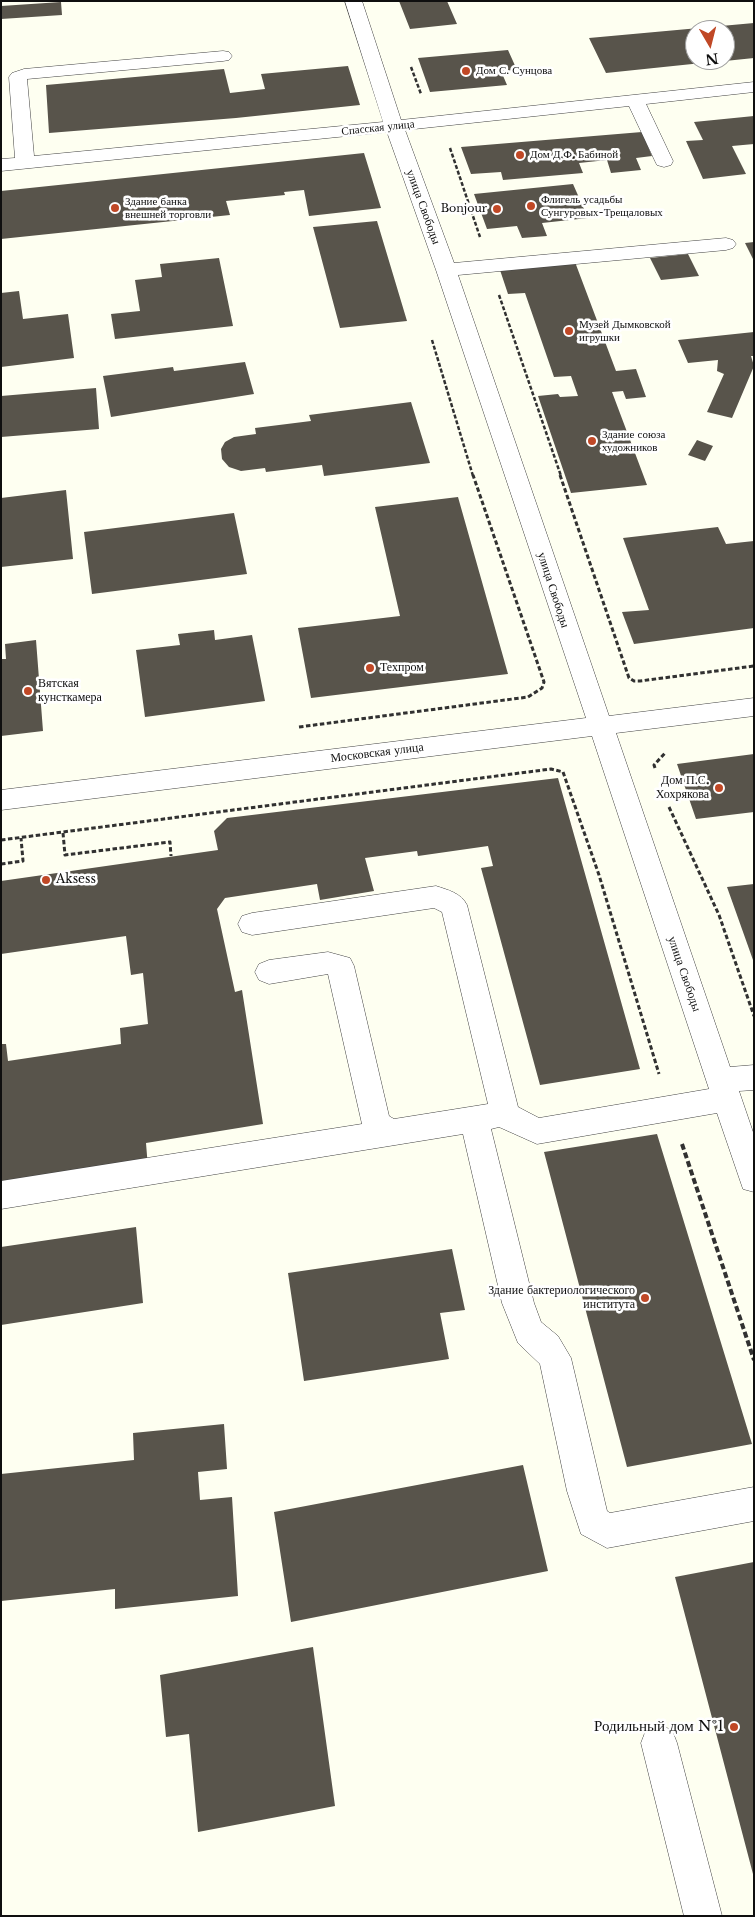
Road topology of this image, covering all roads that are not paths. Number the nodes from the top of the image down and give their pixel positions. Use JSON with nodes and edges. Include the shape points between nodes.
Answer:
{"nodes":[{"id":1,"x":353,"y":1,"type":"edge"},
{"id":2,"x":222,"y":56,"type":"dead end"},
{"id":3,"x":10,"y":86,"type":"edge"},
{"id":4,"x":754,"y":87,"type":"edge"},
{"id":5,"x":635,"y":100,"type":"junction"},
{"id":6,"x":394,"y":126,"type":"junction"},
{"id":7,"x":664,"y":161,"type":"dead end"},
{"id":8,"x":25,"y":162,"type":"junction"},
{"id":9,"x":1,"y":165,"type":"edge"},
{"id":10,"x":726,"y":244,"type":"dead end"},
{"id":11,"x":446,"y":270,"type":"junction"},
{"id":12,"x":754,"y":707,"type":"edge"},
{"id":13,"x":599,"y":727,"type":"junction"},
{"id":14,"x":1,"y":800,"type":"edge"},
{"id":15,"x":252,"y":924,"type":"dead end"},
{"id":16,"x":268,"y":972,"type":"dead end"},
{"id":17,"x":754,"y":1077,"type":"edge"},
{"id":18,"x":723,"y":1090,"type":"junction"},
{"id":19,"x":489,"y":1117,"type":"junction"},
{"id":20,"x":390,"y":1133,"type":"junction"},
{"id":21,"x":754,"y":1179,"type":"edge"},
{"id":22,"x":1,"y":1195,"type":"edge"},
{"id":23,"x":754,"y":1504,"type":"edge"},
{"id":24,"x":659,"y":1743,"type":"dead end"},
{"id":25,"x":703,"y":1916,"type":"edge"}],
"edges":[{"from":1,"to":6,"type":"street","name":"улица Свободы"},
{"from":2,"to":3,"type":"street","via":[[24,74]]},
{"from":3,"to":8,"type":"street"},
{"from":4,"to":5,"type":"street","name":"Спасская улица"},
{"from":5,"to":6,"type":"street","name":"Спасская улица"},
{"from":5,"to":7,"type":"street"},
{"from":6,"to":8,"type":"street","name":"Спасская улица"},
{"from":6,"to":11,"type":"street","name":"улица Свободы"},
{"from":8,"to":9,"type":"street","name":"Спасская улица"},
{"from":10,"to":11,"type":"street"},
{"from":11,"to":13,"type":"street","name":"улица Свободы"},
{"from":12,"to":13,"type":"street","name":"Московская улица"},
{"from":13,"to":14,"type":"street","name":"Московская улица"},
{"from":13,"to":18,"type":"street","name":"улица Свободы"},
{"from":15,"to":19,"type":"street","via":[[436,897],[454,905]]},
{"from":16,"to":20,"type":"street","via":[[328,963],[340,966],[376,1124]]},
{"from":17,"to":18,"type":"street"},
{"from":18,"to":19,"type":"street","via":[[670,1109],[537,1131]]},
{"from":18,"to":21,"type":"street","name":"улица Свободы"},
{"from":19,"to":20,"type":"street"},
{"from":19,"to":23,"type":"street","via":[[518,1303],[529,1332],[555,1358],[593,1522],[607,1531]]},
{"from":20,"to":22,"type":"street"},
{"from":24,"to":25,"type":"street"}]}
